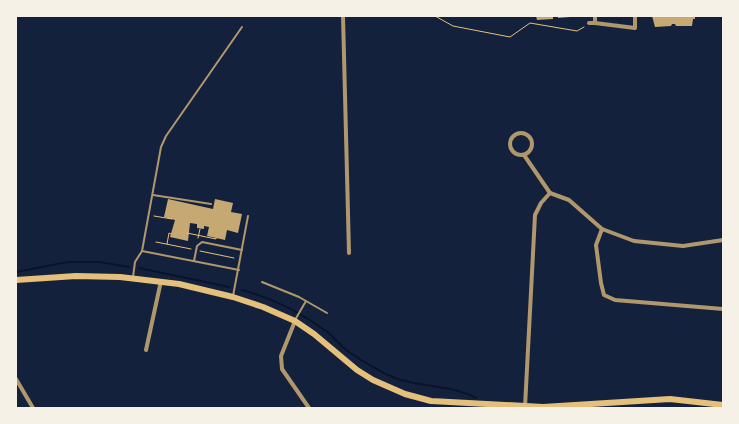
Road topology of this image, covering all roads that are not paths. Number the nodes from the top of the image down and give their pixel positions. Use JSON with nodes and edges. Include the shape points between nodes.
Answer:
{"nodes":[{"id":1,"x":344,"y":16,"type":"edge"},
{"id":2,"x":595,"y":16,"type":"edge"},
{"id":3,"x":635,"y":16,"type":"edge"},
{"id":4,"x":589,"y":23,"type":"road end"},
{"id":5,"x":595,"y":23,"type":"junction"},
{"id":6,"x":242,"y":27,"type":"dead end"},
{"id":7,"x":524,"y":155,"type":"junction"},
{"id":8,"x":550,"y":193,"type":"junction"},
{"id":9,"x":153,"y":195,"type":"junction"},
{"id":10,"x":211,"y":204,"type":"dead end"},
{"id":11,"x":248,"y":216,"type":"dead end"},
{"id":12,"x":602,"y":229,"type":"junction"},
{"id":13,"x":723,"y":240,"type":"edge"},
{"id":14,"x":242,"y":250,"type":"junction"},
{"id":15,"x":142,"y":251,"type":"junction"},
{"id":16,"x":349,"y":253,"type":"dead end"},
{"id":17,"x":194,"y":261,"type":"junction"},
{"id":18,"x":239,"y":270,"type":"junction"},
{"id":19,"x":133,"y":278,"type":"junction"},
{"id":20,"x":16,"y":280,"type":"edge"},
{"id":21,"x":161,"y":281,"type":"junction"},
{"id":22,"x":262,"y":282,"type":"dead end"},
{"id":23,"x":233,"y":297,"type":"junction"},
{"id":24,"x":306,"y":301,"type":"junction"},
{"id":25,"x":723,"y":309,"type":"edge"},
{"id":26,"x":327,"y":313,"type":"dead end"},
{"id":27,"x":295,"y":321,"type":"junction"},
{"id":28,"x":146,"y":350,"type":"dead end"},
{"id":29,"x":16,"y":379,"type":"edge"},
{"id":30,"x":723,"y":405,"type":"edge"},
{"id":31,"x":525,"y":407,"type":"edge"},
{"id":32,"x":33,"y":408,"type":"edge"},
{"id":33,"x":309,"y":408,"type":"edge"}],
"edges":[{"from":1,"to":16,"type":"street"},
{"from":2,"to":5,"type":"street"},
{"from":3,"to":5,"type":"street","via":[[635,28]]},
{"from":4,"to":5,"type":"street"},
{"from":6,"to":9,"type":"lane","via":[[166,136],[161,147]]},
{"from":7,"to":7,"type":"street","via":[[531,150],[532,141],[526,134],[517,133],[510,138],[510,147],[515,154]]},
{"from":7,"to":8,"type":"street"},
{"from":8,"to":12,"type":"street","via":[[569,200]]},
{"from":8,"to":31,"type":"street","via":[[541,203],[536,215]]},
{"from":9,"to":10,"type":"lane"},
{"from":9,"to":15,"type":"lane"},
{"from":11,"to":14,"type":"lane"},
{"from":12,"to":13,"type":"street","via":[[634,240],[683,246]]},
{"from":12,"to":25,"type":"street","via":[[596,245],[604,295],[615,300]]},
{"from":14,"to":17,"type":"lane","via":[[206,242],[197,246]]},
{"from":14,"to":18,"type":"lane"},
{"from":15,"to":17,"type":"lane"},
{"from":15,"to":19,"type":"lane","via":[[135,262]]},
{"from":17,"to":18,"type":"lane"},
{"from":18,"to":23,"type":"lane"},
{"from":19,"to":20,"type":"main road","via":[[76,276]]},
{"from":19,"to":21,"type":"main road"},
{"from":21,"to":23,"type":"main road"},
{"from":21,"to":28,"type":"street"},
{"from":22,"to":24,"type":"lane"},
{"from":23,"to":27,"type":"main road"},
{"from":24,"to":26,"type":"lane"},
{"from":24,"to":27,"type":"lane"},
{"from":27,"to":31,"type":"main road","via":[[357,370],[382,385],[405,394],[445,402]]},
{"from":27,"to":33,"type":"street","via":[[281,356],[282,369]]},
{"from":29,"to":32,"type":"street"},
{"from":30,"to":31,"type":"main road","via":[[670,399]]}]}
